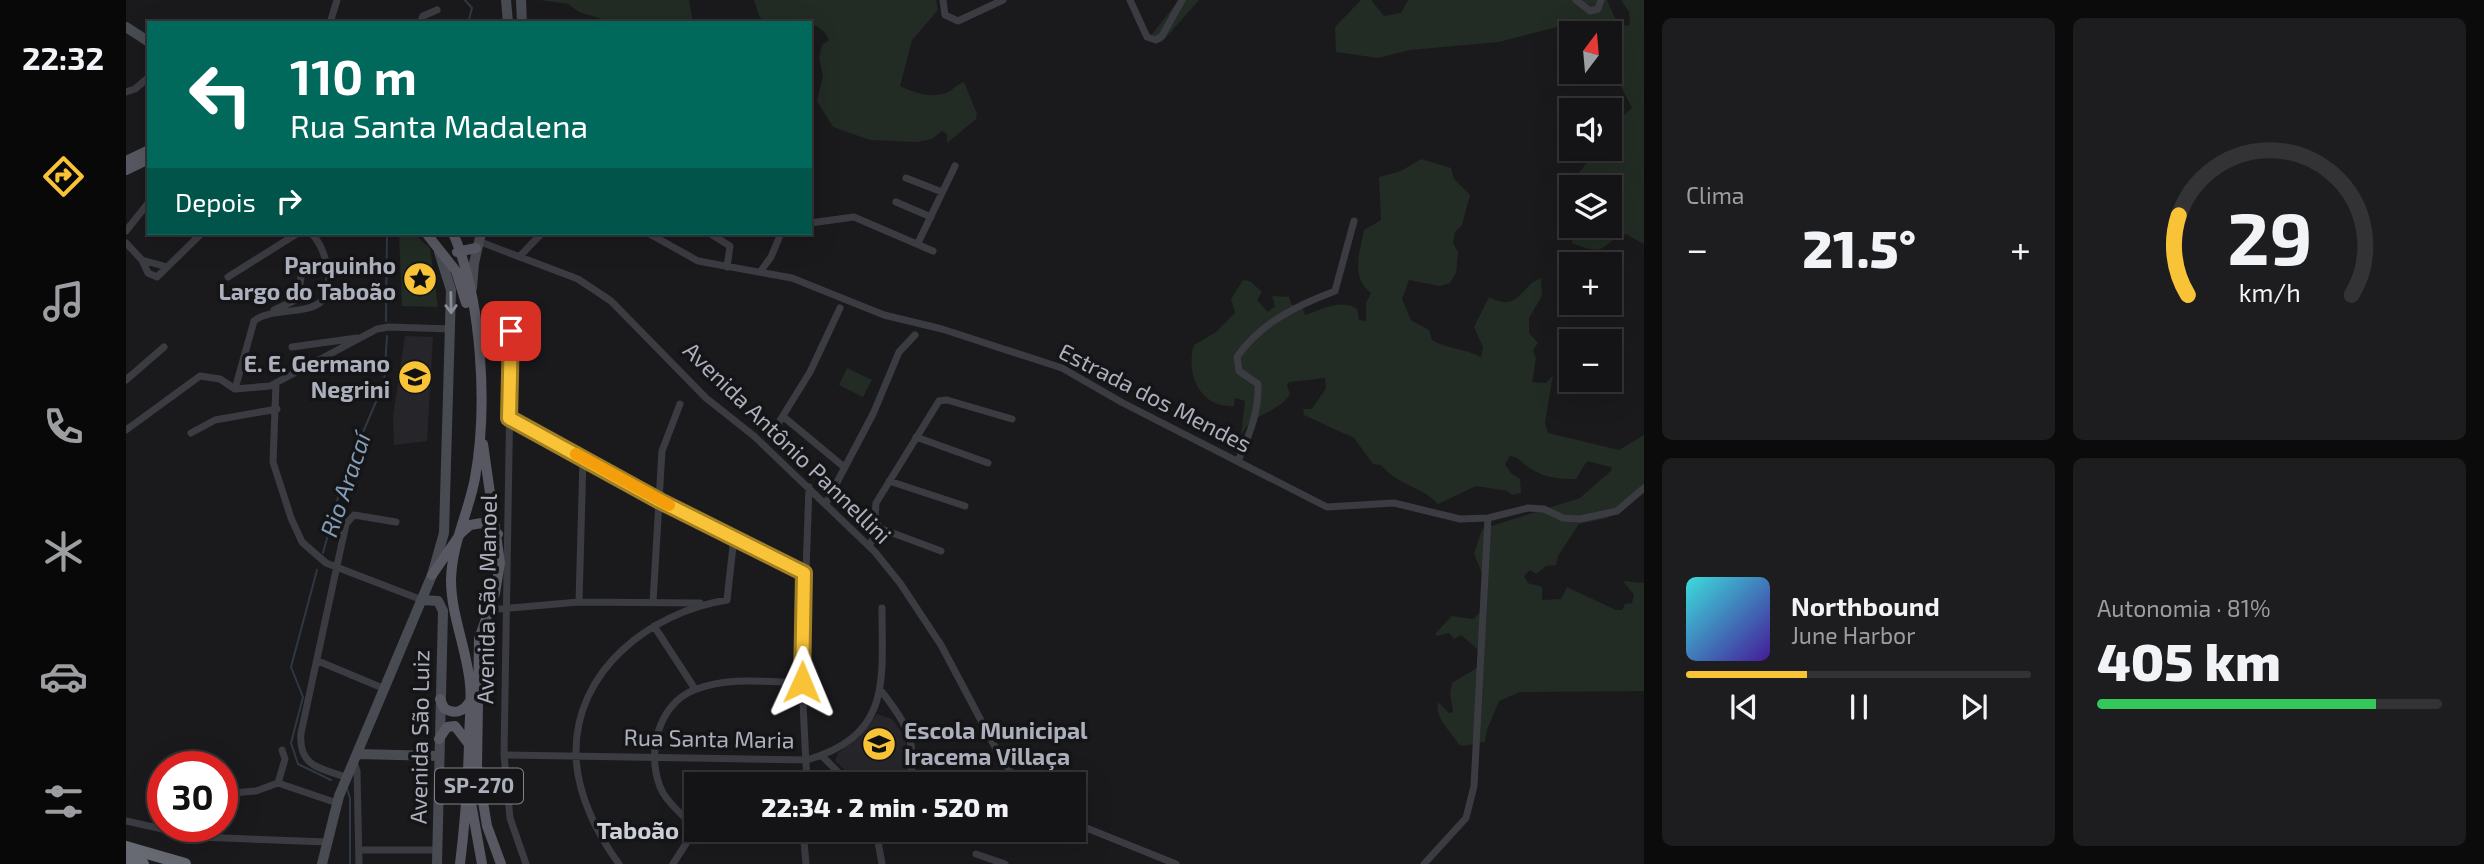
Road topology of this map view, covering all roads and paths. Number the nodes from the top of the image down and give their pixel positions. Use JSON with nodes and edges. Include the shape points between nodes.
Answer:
{"nodes":[{"id":1,"x":337,"y":0,"type":"edge"},
{"id":2,"x":506,"y":0,"type":"edge"},
{"id":3,"x":521,"y":0,"type":"edge"},
{"id":4,"x":943,"y":0,"type":"edge"},
{"id":5,"x":1003,"y":0,"type":"edge"},
{"id":6,"x":1129,"y":0,"type":"edge"},
{"id":7,"x":1182,"y":0,"type":"edge"},
{"id":8,"x":1576,"y":0,"type":"edge"},
{"id":9,"x":1601,"y":0,"type":"edge"},
{"id":10,"x":437,"y":10,"type":"dead end"},
{"id":11,"x":331,"y":21,"type":"edge"},
{"id":12,"x":421,"y":21,"type":"edge"},
{"id":13,"x":508,"y":21,"type":"edge"},
{"id":14,"x":522,"y":21,"type":"edge"},
{"id":15,"x":126,"y":27,"type":"edge"},
{"id":16,"x":147,"y":40,"type":"edge"},
{"id":17,"x":147,"y":78,"type":"edge"},
{"id":18,"x":126,"y":92,"type":"edge"},
{"id":19,"x":147,"y":151,"type":"edge"},
{"id":20,"x":147,"y":160,"type":"edge"},
{"id":21,"x":126,"y":161,"type":"edge"},
{"id":22,"x":955,"y":166,"type":"dead end"},
{"id":23,"x":126,"y":170,"type":"edge"},
{"id":24,"x":906,"y":178,"type":"dead end"},
{"id":25,"x":942,"y":192,"type":"junction"},
{"id":26,"x":896,"y":202,"type":"dead end"},
{"id":27,"x":147,"y":204,"type":"edge"},
{"id":28,"x":931,"y":217,"type":"junction"},
{"id":29,"x":1354,"y":220,"type":"dead end"},
{"id":30,"x":812,"y":223,"type":"edge"},
{"id":31,"x":126,"y":231,"type":"edge"},
{"id":32,"x":200,"y":235,"type":"edge"},
{"id":33,"x":295,"y":235,"type":"edge"},
{"id":34,"x":312,"y":235,"type":"edge"},
{"id":35,"x":454,"y":235,"type":"edge"},
{"id":36,"x":540,"y":235,"type":"edge"},
{"id":37,"x":652,"y":235,"type":"edge"},
{"id":38,"x":712,"y":235,"type":"edge"},
{"id":39,"x":780,"y":235,"type":"edge"},
{"id":40,"x":431,"y":238,"type":"edge"},
{"id":41,"x":479,"y":241,"type":"edge"},
{"id":42,"x":126,"y":243,"type":"edge"},
{"id":43,"x":918,"y":243,"type":"junction"},
{"id":44,"x":933,"y":251,"type":"dead end"},
{"id":45,"x":461,"y":252,"type":"junction"},
{"id":46,"x":520,"y":256,"type":"junction"},
{"id":47,"x":771,"y":257,"type":"junction"},
{"id":48,"x":142,"y":260,"type":"junction"},
{"id":49,"x":727,"y":267,"type":"junction"},
{"id":50,"x":164,"y":270,"type":"junction"},
{"id":51,"x":760,"y":272,"type":"junction"},
{"id":52,"x":772,"y":274,"type":"junction"},
{"id":53,"x":228,"y":277,"type":"dead end"},
{"id":54,"x":300,"y":277,"type":"dead end"},
{"id":55,"x":471,"y":299,"type":"junction"},
{"id":56,"x":839,"y":308,"type":"dead end"},
{"id":57,"x":273,"y":310,"type":"junction"},
{"id":58,"x":475,"y":328,"type":"junction"},
{"id":59,"x":451,"y":329,"type":"junction"},
{"id":60,"x":511,"y":331,"type":"dead end"},
{"id":61,"x":915,"y":335,"type":"dead end"},
{"id":62,"x":363,"y":337,"type":"junction"},
{"id":63,"x":164,"y":347,"type":"dead end"},
{"id":64,"x":292,"y":347,"type":"dead end"},
{"id":65,"x":126,"y":380,"type":"edge"},
{"id":66,"x":276,"y":383,"type":"junction"},
{"id":67,"x":235,"y":389,"type":"junction"},
{"id":68,"x":680,"y":404,"type":"dead end"},
{"id":69,"x":277,"y":409,"type":"junction"},
{"id":70,"x":509,"y":418,"type":"junction"},
{"id":71,"x":785,"y":418,"type":"junction"},
{"id":72,"x":1012,"y":419,"type":"dead end"},
{"id":73,"x":480,"y":421,"type":"junction"},
{"id":74,"x":126,"y":430,"type":"edge"},
{"id":75,"x":191,"y":433,"type":"dead end"},
{"id":76,"x":771,"y":435,"type":"dead end"},
{"id":77,"x":916,"y":437,"type":"junction"},
{"id":78,"x":583,"y":458,"type":"junction"},
{"id":79,"x":1238,"y":461,"type":"junction"},
{"id":80,"x":988,"y":463,"type":"dead end"},
{"id":81,"x":844,"y":467,"type":"junction"},
{"id":82,"x":889,"y":481,"type":"junction"},
{"id":83,"x":809,"y":487,"type":"junction"},
{"id":84,"x":1644,"y":488,"type":"edge"},
{"id":85,"x":660,"y":501,"type":"junction"},
{"id":86,"x":826,"y":503,"type":"junction"},
{"id":87,"x":965,"y":506,"type":"dead end"},
{"id":88,"x":1488,"y":518,"type":"junction"},
{"id":89,"x":396,"y":522,"type":"dead end"},
{"id":90,"x":879,"y":528,"type":"junction"},
{"id":91,"x":498,"y":534,"type":"junction"},
{"id":92,"x":734,"y":537,"type":"junction"},
{"id":93,"x":455,"y":540,"type":"junction"},
{"id":94,"x":869,"y":546,"type":"junction"},
{"id":95,"x":941,"y":551,"type":"dead end"},
{"id":96,"x":339,"y":566,"type":"junction"},
{"id":97,"x":804,"y":573,"type":"junction"},
{"id":98,"x":432,"y":575,"type":"junction"},
{"id":99,"x":498,"y":583,"type":"junction"},
{"id":100,"x":507,"y":598,"type":"junction"},
{"id":101,"x":422,"y":600,"type":"junction"},
{"id":102,"x":653,"y":601,"type":"junction"},
{"id":103,"x":579,"y":602,"type":"junction"},
{"id":104,"x":704,"y":603,"type":"junction"},
{"id":105,"x":507,"y":607,"type":"junction"},
{"id":106,"x":882,"y":608,"type":"dead end"},
{"id":107,"x":488,"y":610,"type":"junction"},
{"id":108,"x":654,"y":625,"type":"junction"},
{"id":109,"x":317,"y":661,"type":"junction"},
{"id":110,"x":802,"y":682,"type":"junction"},
{"id":111,"x":385,"y":689,"type":"junction"},
{"id":112,"x":695,"y":690,"type":"junction"},
{"id":113,"x":882,"y":692,"type":"junction"},
{"id":114,"x":440,"y":699,"type":"junction"},
{"id":115,"x":474,"y":703,"type":"junction"},
{"id":116,"x":439,"y":739,"type":"junction"},
{"id":117,"x":469,"y":743,"type":"junction"},
{"id":118,"x":282,"y":750,"type":"dead end"},
{"id":119,"x":504,"y":755,"type":"junction"},
{"id":120,"x":576,"y":755,"type":"junction"},
{"id":121,"x":438,"y":756,"type":"junction"},
{"id":122,"x":822,"y":756,"type":"junction"},
{"id":123,"x":356,"y":758,"type":"junction"},
{"id":124,"x":654,"y":759,"type":"junction"},
{"id":125,"x":807,"y":760,"type":"junction"},
{"id":126,"x":807,"y":772,"type":"edge"},
{"id":127,"x":838,"y":772,"type":"edge"},
{"id":128,"x":911,"y":772,"type":"edge"},
{"id":129,"x":1011,"y":772,"type":"edge"},
{"id":130,"x":346,"y":777,"type":"junction"},
{"id":131,"x":278,"y":783,"type":"junction"},
{"id":132,"x":469,"y":790,"type":"junction"},
{"id":133,"x":238,"y":793,"type":"edge"},
{"id":134,"x":337,"y":803,"type":"junction"},
{"id":135,"x":684,"y":815,"type":"edge"},
{"id":136,"x":126,"y":821,"type":"edge"},
{"id":137,"x":1086,"y":828,"type":"edge"},
{"id":138,"x":327,"y":842,"type":"junction"},
{"id":139,"x":687,"y":842,"type":"edge"},
{"id":140,"x":804,"y":842,"type":"edge"},
{"id":141,"x":878,"y":842,"type":"edge"},
{"id":142,"x":126,"y":847,"type":"edge"},
{"id":143,"x":359,"y":850,"type":"junction"},
{"id":144,"x":437,"y":850,"type":"junction"},
{"id":145,"x":976,"y":853,"type":"dead end"},
{"id":146,"x":126,"y":859,"type":"edge"},
{"id":147,"x":143,"y":864,"type":"edge"},
{"id":148,"x":185,"y":864,"type":"edge"},
{"id":149,"x":322,"y":864,"type":"edge"},
{"id":150,"x":359,"y":864,"type":"edge"},
{"id":151,"x":437,"y":864,"type":"edge"},
{"id":152,"x":460,"y":864,"type":"edge"},
{"id":153,"x":482,"y":864,"type":"edge"},
{"id":154,"x":501,"y":864,"type":"edge"},
{"id":155,"x":526,"y":864,"type":"edge"},
{"id":156,"x":619,"y":864,"type":"edge"},
{"id":157,"x":673,"y":864,"type":"edge"},
{"id":158,"x":806,"y":864,"type":"edge"},
{"id":159,"x":881,"y":864,"type":"edge"},
{"id":160,"x":1005,"y":864,"type":"edge"},
{"id":161,"x":1176,"y":864,"type":"edge"},
{"id":162,"x":1424,"y":864,"type":"edge"}],
"edges":[{"from":1,"to":11,"type":"street"},
{"from":2,"to":13,"type":"main road"},
{"from":3,"to":14,"type":"main road"},
{"from":4,"to":5,"type":"street","via":[[945,15],[958,21]]},
{"from":6,"to":7,"type":"street","via":[[1147,37],[1156,40]]},
{"from":8,"to":9,"type":"street","via":[[1590,10],[1598,9]]},
{"from":10,"to":12,"type":"street"},
{"from":15,"to":16,"type":"main road"},
{"from":17,"to":18,"type":"street"},
{"from":19,"to":21,"type":"main road"},
{"from":20,"to":23,"type":"main road"},
{"from":22,"to":25,"type":"street"},
{"from":24,"to":25,"type":"street"},
{"from":25,"to":28,"type":"street"},
{"from":26,"to":28,"type":"street"},
{"from":27,"to":31,"type":"street"},
{"from":28,"to":43,"type":"street"},
{"from":29,"to":79,"type":"street","via":[[1335,291],[1293,307],[1245,345],[1237,357],[1239,371],[1258,384],[1259,400]]},
{"from":30,"to":43,"type":"street","via":[[854,217]]},
{"from":32,"to":50,"type":"street"},
{"from":33,"to":53,"type":"street"},
{"from":34,"to":57,"type":"street","via":[[324,254],[329,275],[325,295],[304,311]]},
{"from":35,"to":45,"type":"main road","number":"SP-270"},
{"from":36,"to":46,"type":"street"},
{"from":37,"to":49,"type":"street","name":"Estrada dos Mendes","via":[[698,261]]},
{"from":38,"to":49,"type":"street","via":[[730,246]]},
{"from":39,"to":47,"type":"street"},
{"from":40,"to":45,"type":"main road","via":[[444,250]]},
{"from":40,"to":58,"type":"main road","via":[[460,280]]},
{"from":40,"to":59,"type":"main road","one_way":true,"via":[[451,290]]},
{"from":41,"to":45,"type":"main road"},
{"from":41,"to":46,"type":"street","name":"Avenida Antônio Pannellini"},
{"from":41,"to":55,"type":"main road"},
{"from":42,"to":48,"type":"street"},
{"from":43,"to":44,"type":"street"},
{"from":45,"to":55,"type":"main road","number":"SP-270"},
{"from":46,"to":83,"type":"street","name":"Avenida Antônio Pannellini","via":[[578,279],[611,301],[706,398]]},
{"from":47,"to":51,"type":"street"},
{"from":47,"to":52,"type":"street"},
{"from":48,"to":50,"type":"street"},
{"from":48,"to":50,"type":"street","via":[[151,276]]},
{"from":49,"to":51,"type":"street","name":"Estrada dos Mendes"},
{"from":51,"to":52,"type":"street","name":"Estrada dos Mendes"},
{"from":52,"to":79,"type":"street","name":"Estrada dos Mendes","via":[[816,286],[884,315],[942,328],[1062,368]]},
{"from":54,"to":57,"type":"street","via":[[298,299]]},
{"from":55,"to":58,"type":"main road","number":"SP-270"},
{"from":56,"to":71,"type":"street"},
{"from":57,"to":67,"type":"street","via":[[250,328]]},
{"from":58,"to":73,"type":"main road","number":"SP-270"},
{"from":59,"to":62,"type":"street","via":[[390,327]]},
{"from":59,"to":98,"type":"main road","via":[[447,510]]},
{"from":60,"to":70,"type":"street","name":"Avenida São Manoel"},
{"from":61,"to":81,"type":"street","via":[[899,352]]},
{"from":62,"to":64,"type":"street"},
{"from":62,"to":66,"type":"street"},
{"from":63,"to":65,"type":"street"},
{"from":66,"to":67,"type":"street"},
{"from":66,"to":69,"type":"street"},
{"from":67,"to":74,"type":"street","via":[[211,376],[200,376]]},
{"from":68,"to":85,"type":"street","via":[[662,451]]},
{"from":69,"to":75,"type":"street","via":[[215,420]]},
{"from":69,"to":96,"type":"street","via":[[273,462],[290,518],[319,559]]},
{"from":70,"to":78,"type":"street"},
{"from":70,"to":100,"type":"street","name":"Avenida São Manoel"},
{"from":71,"to":76,"type":"street"},
{"from":71,"to":81,"type":"street"},
{"from":72,"to":77,"type":"street","via":[[942,400]]},
{"from":73,"to":91,"type":"main road","number":"SP-270"},
{"from":73,"to":93,"type":"main road","number":"SP-270","via":[[475,479]]},
{"from":77,"to":80,"type":"street"},
{"from":77,"to":82,"type":"street"},
{"from":78,"to":85,"type":"street"},
{"from":78,"to":103,"type":"street"},
{"from":79,"to":88,"type":"street","name":"Estrada dos Mendes","via":[[1327,507],[1394,503],[1460,519]]},
{"from":81,"to":86,"type":"street"},
{"from":82,"to":87,"type":"street"},
{"from":82,"to":90,"type":"street","via":[[876,503]]},
{"from":83,"to":86,"type":"street","name":"Avenida Antônio Pannellini"},
{"from":83,"to":97,"type":"street"},
{"from":84,"to":88,"type":"street","name":"Estrada dos Mendes","via":[[1617,511],[1599,516],[1563,518],[1528,508]]},
{"from":85,"to":92,"type":"street"},
{"from":85,"to":102,"type":"street"},
{"from":86,"to":94,"type":"street","name":"Avenida Antônio Pannellini"},
{"from":88,"to":162,"type":"street","via":[[1474,786],[1466,818]]},
{"from":89,"to":96,"type":"street","via":[[354,514],[346,524]]},
{"from":90,"to":94,"type":"street"},
{"from":90,"to":95,"type":"street"},
{"from":91,"to":93,"type":"main road","via":[[488,525],[476,523]]},
{"from":91,"to":99,"type":"main road","number":"SP-270"},
{"from":92,"to":97,"type":"street"},
{"from":92,"to":104,"type":"street","via":[[727,600]]},
{"from":93,"to":98,"type":"main road"},
{"from":93,"to":115,"type":"main road","number":"SP-270","via":[[452,594]]},
{"from":94,"to":129,"type":"street","name":"Avenida Antônio Pannellini","via":[[934,635]]},
{"from":96,"to":101,"type":"street"},
{"from":96,"to":109,"type":"street"},
{"from":97,"to":110,"type":"street"},
{"from":98,"to":101,"type":"main road"},
{"from":99,"to":100,"type":"street"},
{"from":99,"to":107,"type":"main road","number":"SP-270"},
{"from":100,"to":105,"type":"street","name":"Avenida São Manoel"},
{"from":101,"to":111,"type":"main road"},
{"from":101,"to":114,"type":"main road","name":"Avenida São Luiz","via":[[438,601],[443,611]]},
{"from":102,"to":103,"type":"street"},
{"from":102,"to":104,"type":"street"},
{"from":103,"to":105,"type":"street"},
{"from":104,"to":108,"type":"street"},
{"from":105,"to":107,"type":"street"},
{"from":105,"to":119,"type":"street","name":"Avenida São Manoel"},
{"from":106,"to":113,"type":"street"},
{"from":107,"to":115,"type":"main road","number":"SP-270","via":[[479,639]]},
{"from":108,"to":112,"type":"street"},
{"from":108,"to":120,"type":"street","via":[[611,660],[594,687]]},
{"from":109,"to":111,"type":"street"},
{"from":109,"to":130,"type":"street","via":[[301,750],[316,767]]},
{"from":110,"to":112,"type":"street","via":[[730,682]]},
{"from":110,"to":125,"type":"street"},
{"from":111,"to":123,"type":"main road"},
{"from":112,"to":124,"type":"street","via":[[667,713],[658,731]]},
{"from":113,"to":122,"type":"street","name":"Rua Santa Maria","via":[[858,732]]},
{"from":113,"to":128,"type":"street","via":[[912,738]]},
{"from":114,"to":115,"type":"main road","via":[[444,708],[454,712]]},
{"from":114,"to":116,"type":"main road","name":"Avenida São Luiz"},
{"from":115,"to":117,"type":"main road","number":"SP-270"},
{"from":115,"to":154,"type":"main road","number":"SP-270","via":[[479,785]]},
{"from":116,"to":117,"type":"main road","via":[[447,727],[456,726]]},
{"from":116,"to":121,"type":"main road","name":"Avenida São Luiz"},
{"from":117,"to":132,"type":"main road","number":"SP-270"},
{"from":118,"to":131,"type":"street","via":[[285,759]]},
{"from":119,"to":120,"type":"street","name":"Rua Santa Maria"},
{"from":119,"to":155,"type":"street","name":"Avenida São Manoel","via":[[510,818]]},
{"from":120,"to":124,"type":"street","name":"Rua Santa Maria"},
{"from":120,"to":156,"type":"street","via":[[582,790],[597,828]]},
{"from":121,"to":123,"type":"main road"},
{"from":121,"to":144,"type":"main road","name":"Avenida São Luiz"},
{"from":122,"to":125,"type":"street","name":"Rua Santa Maria"},
{"from":122,"to":127,"type":"street"},
{"from":123,"to":130,"type":"main road"},
{"from":123,"to":143,"type":"street"},
{"from":124,"to":125,"type":"street","name":"Rua Santa Maria"},
{"from":124,"to":135,"type":"street","via":[[664,794]]},
{"from":125,"to":126,"type":"street"},
{"from":130,"to":134,"type":"main road"},
{"from":131,"to":133,"type":"street"},
{"from":131,"to":134,"type":"street"},
{"from":132,"to":152,"type":"main road","number":"SP-270"},
{"from":132,"to":153,"type":"main road"},
{"from":134,"to":138,"type":"main road"},
{"from":136,"to":138,"type":"street","via":[[198,837]]},
{"from":137,"to":161,"type":"street"},
{"from":138,"to":149,"type":"main road"},
{"from":139,"to":157,"type":"street"},
{"from":140,"to":158,"type":"street"},
{"from":141,"to":159,"type":"street"},
{"from":142,"to":148,"type":"highway"},
{"from":143,"to":144,"type":"street"},
{"from":143,"to":150,"type":"street"},
{"from":144,"to":151,"type":"main road","name":"Avenida São Luiz"},
{"from":145,"to":160,"type":"street"},
{"from":146,"to":147,"type":"highway"}]}
